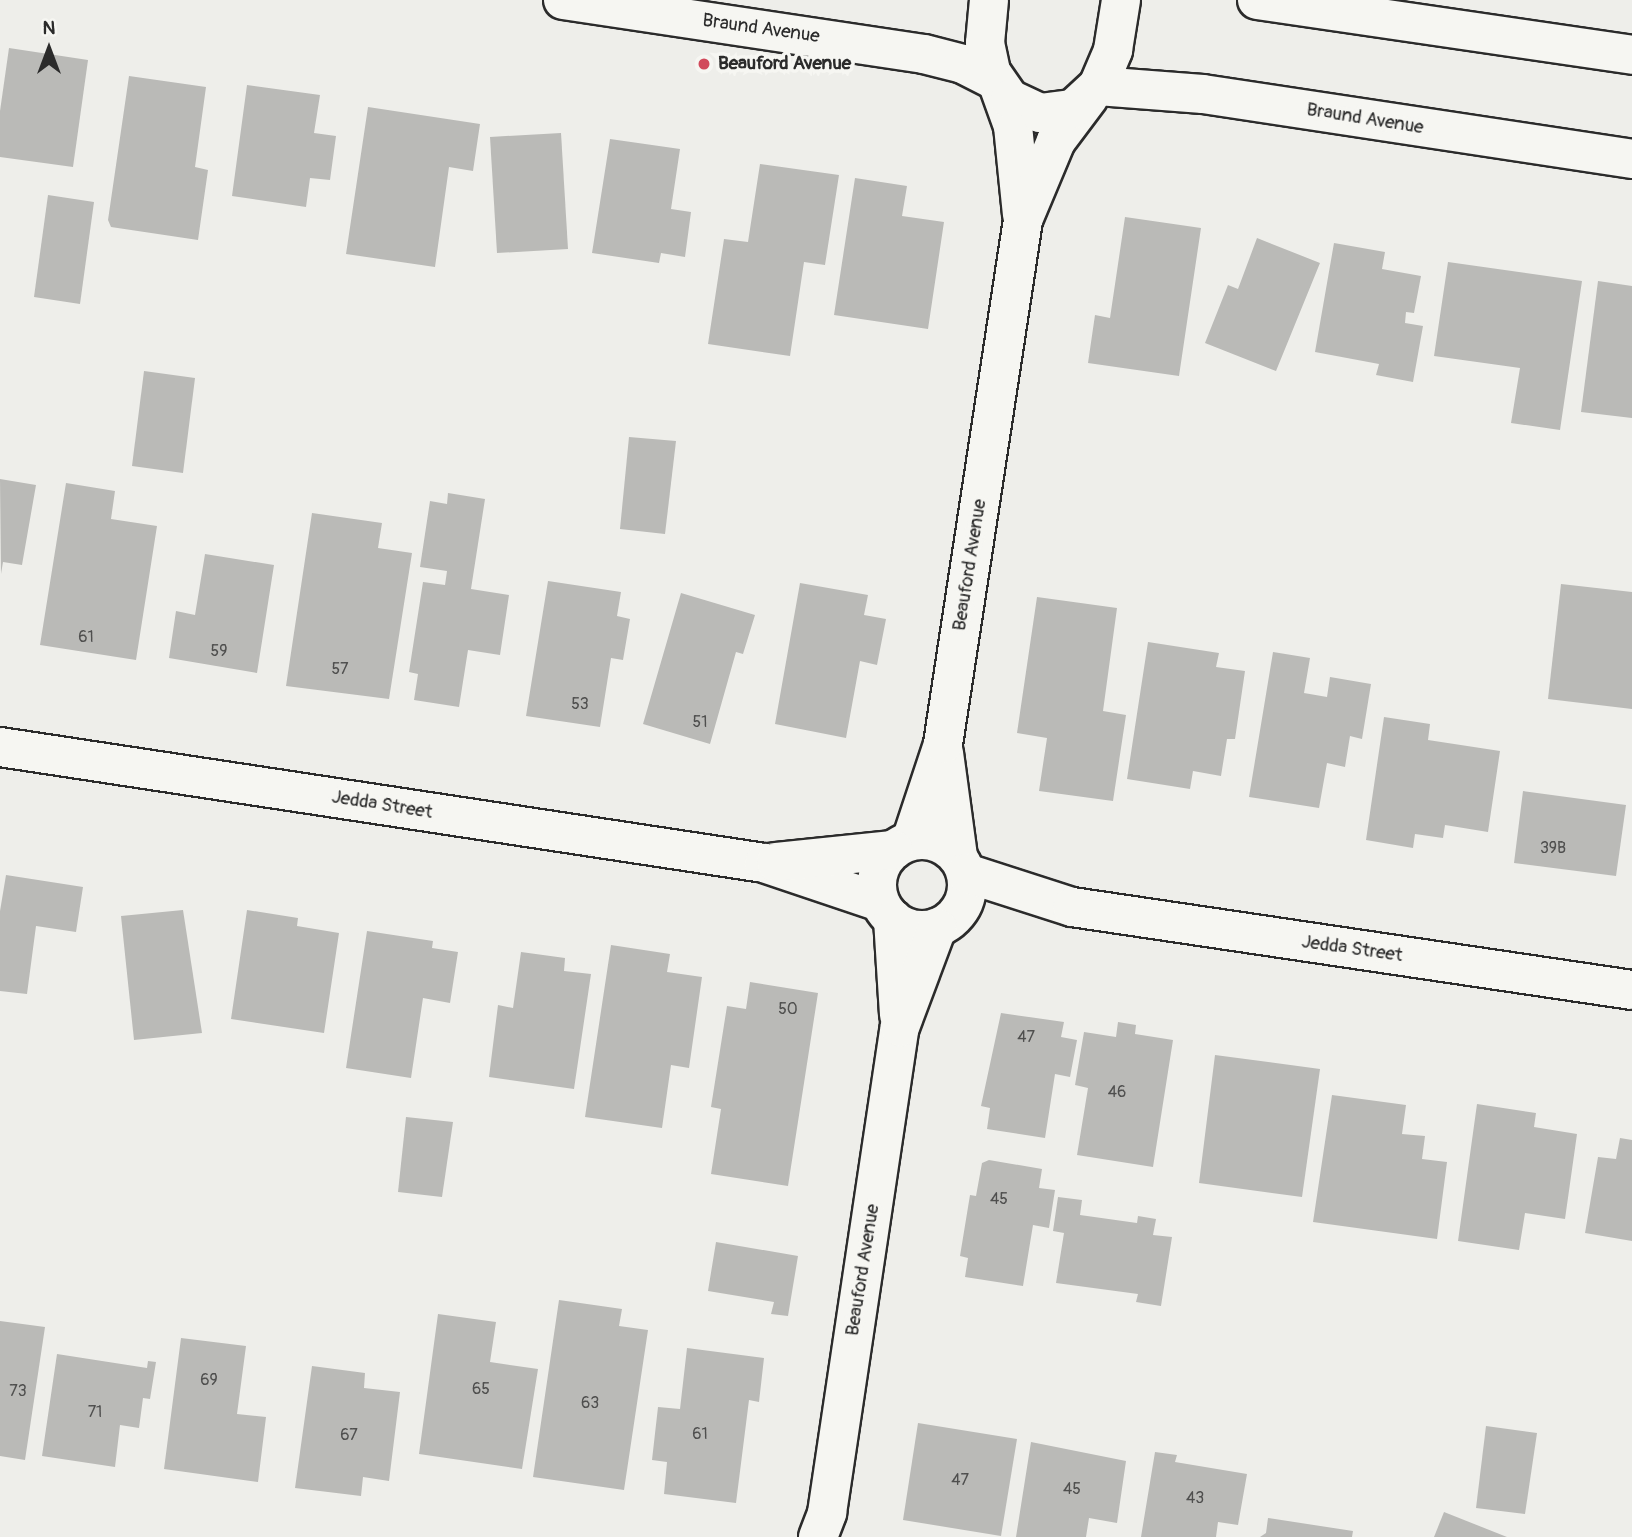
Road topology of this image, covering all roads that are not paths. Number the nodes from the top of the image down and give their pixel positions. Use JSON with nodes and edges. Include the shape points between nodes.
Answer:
{"nodes":[{"id":1,"x":563,"y":0,"type":"edge"},
{"id":2,"x":989,"y":0,"type":"edge"},
{"id":3,"x":1122,"y":0,"type":"edge"},
{"id":4,"x":1257,"y":0,"type":"edge"},
{"id":5,"x":1632,"y":55,"type":"edge"},
{"id":6,"x":997,"y":84,"type":"junction"},
{"id":7,"x":1093,"y":91,"type":"junction"},
{"id":8,"x":1632,"y":159,"type":"edge"},
{"id":9,"x":1023,"y":220,"type":"junction"},
{"id":10,"x":943,"y":744,"type":"junction"},
{"id":11,"x":0,"y":747,"type":"edge"},
{"id":12,"x":902,"y":846,"type":"junction"},
{"id":13,"x":764,"y":863,"type":"junction"},
{"id":14,"x":962,"y":865,"type":"junction"},
{"id":15,"x":1072,"y":907,"type":"junction"},
{"id":16,"x":886,"y":911,"type":"junction"},
{"id":17,"x":947,"y":921,"type":"junction"},
{"id":18,"x":1632,"y":990,"type":"edge"},
{"id":19,"x":900,"y":1027,"type":"junction"},
{"id":20,"x":824,"y":1529,"type":"edge"}],
"edges":[{"from":1,"to":6,"type":"street","name":"Braund Avenue","via":[[924,54],[963,64]]},
{"from":2,"to":6,"type":"street","name":"Beauford Avenue","via":[[985,43]]},
{"from":3,"to":7,"type":"street","name":"Beauford Avenue","via":[[1113,50]]},
{"from":4,"to":5,"type":"street"},
{"from":6,"to":7,"type":"street","name":"Braund Avenue","via":[[1018,104],[1040,113],[1065,111]]},
{"from":6,"to":9,"type":"street","name":"Beauford Avenue","via":[[1013,126]]},
{"from":7,"to":8,"type":"street","name":"Braund Avenue","via":[[1203,94]]},
{"from":7,"to":9,"type":"street","name":"Beauford Avenue","via":[[1056,141]]},
{"from":9,"to":10,"type":"street","name":"Beauford Avenue"},
{"from":10,"to":12,"type":"street","name":"Beauford Avenue"},
{"from":10,"to":14,"type":"street","name":"Beauford Avenue"},
{"from":11,"to":13,"type":"street","name":"Jedda Street"},
{"from":12,"to":13,"type":"street","name":"Jedda Street"},
{"from":12,"to":14,"type":"street","via":[[937,842]]},
{"from":12,"to":16,"type":"street","via":[[878,874]]},
{"from":13,"to":16,"type":"street","name":"Jedda Street"},
{"from":14,"to":15,"type":"street","name":"Jedda Street"},
{"from":14,"to":17,"type":"street","via":[[968,887]]},
{"from":15,"to":17,"type":"street","name":"Jedda Street"},
{"from":15,"to":18,"type":"street","name":"Jedda Street"},
{"from":16,"to":17,"type":"street","via":[[906,927]]},
{"from":16,"to":19,"type":"street","name":"Beauford Avenue"},
{"from":17,"to":19,"type":"street","name":"Beauford Avenue"},
{"from":19,"to":20,"type":"street","name":"Beauford Avenue"}]}
